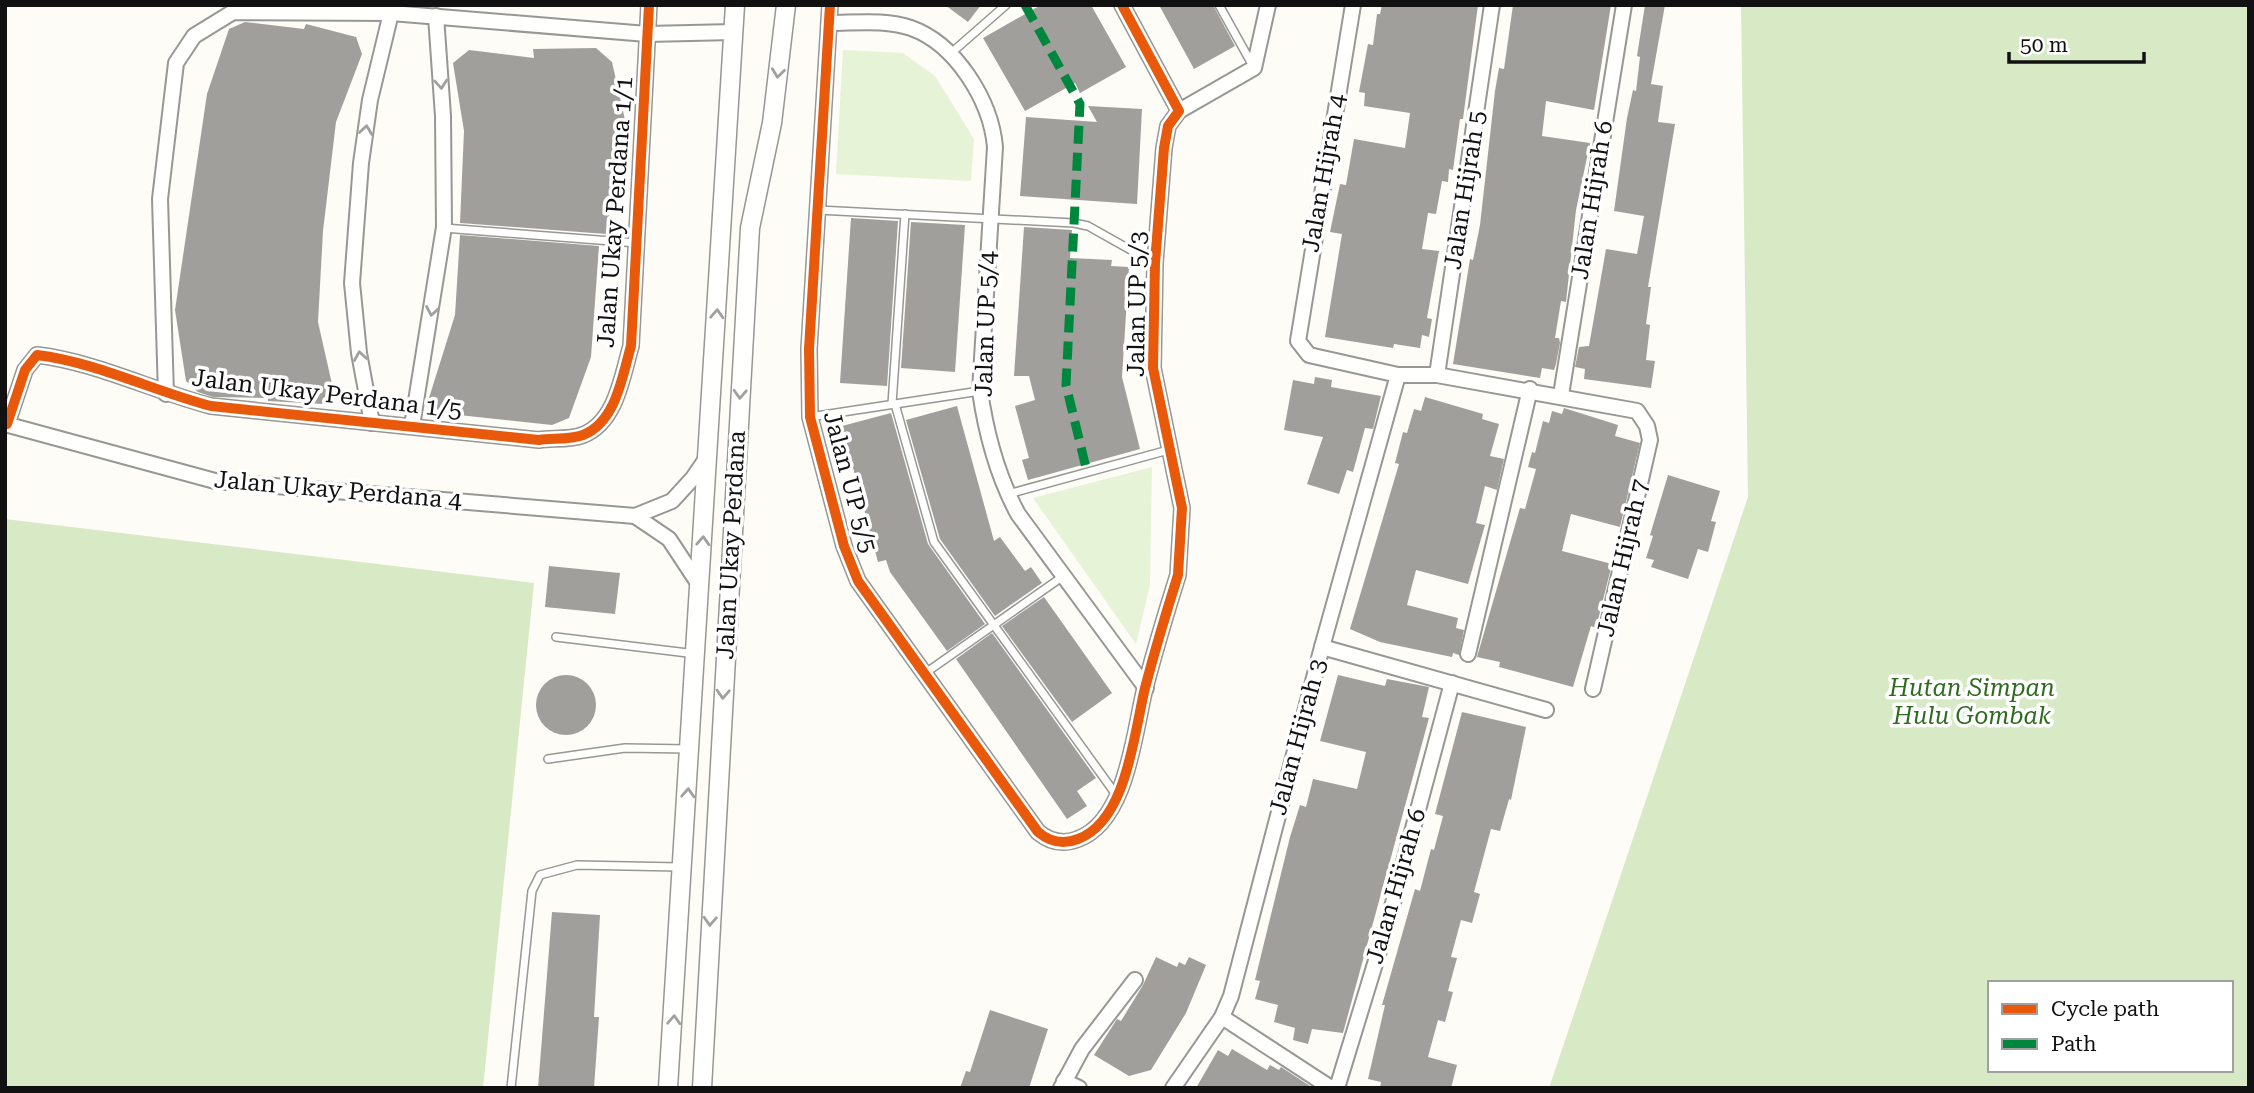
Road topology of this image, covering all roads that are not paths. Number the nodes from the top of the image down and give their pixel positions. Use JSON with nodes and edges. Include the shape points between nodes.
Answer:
{"nodes":[{"id":1,"x":649,"y":5,"type":"edge"},
{"id":2,"x":735,"y":5,"type":"edge"},
{"id":3,"x":786,"y":5,"type":"edge"},
{"id":4,"x":830,"y":5,"type":"edge"},
{"id":5,"x":1006,"y":5,"type":"edge"},
{"id":6,"x":1122,"y":5,"type":"edge"},
{"id":7,"x":1219,"y":5,"type":"edge"},
{"id":8,"x":1268,"y":5,"type":"edge"},
{"id":9,"x":1353,"y":5,"type":"edge"},
{"id":10,"x":1492,"y":5,"type":"edge"},
{"id":11,"x":1624,"y":5,"type":"edge"},
{"id":12,"x":391,"y":13,"type":"junction"},
{"id":13,"x":436,"y":16,"type":"junction"},
{"id":14,"x":829,"y":23,"type":"junction"},
{"id":15,"x":734,"y":32,"type":"junction"},
{"id":16,"x":647,"y":34,"type":"junction"},
{"id":17,"x":950,"y":54,"type":"junction"},
{"id":18,"x":1254,"y":68,"type":"junction"},
{"id":19,"x":1179,"y":111,"type":"junction"},
{"id":20,"x":818,"y":210,"type":"junction"},
{"id":21,"x":905,"y":214,"type":"junction"},
{"id":22,"x":990,"y":218,"type":"junction"},
{"id":23,"x":443,"y":228,"type":"junction"},
{"id":24,"x":637,"y":243,"type":"junction"},
{"id":25,"x":1155,"y":263,"type":"junction"},
{"id":26,"x":1398,"y":375,"type":"junction"},
{"id":27,"x":1437,"y":375,"type":"junction"},
{"id":28,"x":1530,"y":389,"type":"junction"},
{"id":29,"x":980,"y":391,"type":"junction"},
{"id":30,"x":166,"y":394,"type":"junction"},
{"id":31,"x":1561,"y":395,"type":"junction"},
{"id":32,"x":893,"y":404,"type":"junction"},
{"id":33,"x":810,"y":417,"type":"junction"},
{"id":34,"x":606,"y":419,"type":"joint"},
{"id":35,"x":372,"y":423,"type":"junction"},
{"id":36,"x":6,"y":424,"type":"edge"},
{"id":37,"x":412,"y":426,"type":"junction"},
{"id":38,"x":1172,"y":449,"type":"junction"},
{"id":39,"x":708,"y":455,"type":"junction"},
{"id":40,"x":1007,"y":494,"type":"junction"},
{"id":41,"x":635,"y":516,"type":"junction"},
{"id":42,"x":1062,"y":577,"type":"junction"},
{"id":43,"x":701,"y":587,"type":"junction"},
{"id":44,"x":994,"y":624,"type":"junction"},
{"id":45,"x":556,"y":637,"type":"dead end"},
{"id":46,"x":1322,"y":646,"type":"junction"},
{"id":47,"x":696,"y":654,"type":"junction"},
{"id":48,"x":1468,"y":654,"type":"dead end"},
{"id":49,"x":924,"y":674,"type":"junction"},
{"id":50,"x":1452,"y":683,"type":"junction"},
{"id":51,"x":1146,"y":688,"type":"junction"},
{"id":52,"x":1593,"y":689,"type":"dead end"},
{"id":53,"x":1546,"y":710,"type":"dead end"},
{"id":54,"x":691,"y":749,"type":"junction"},
{"id":55,"x":548,"y":759,"type":"dead end"},
{"id":56,"x":1117,"y":796,"type":"junction"},
{"id":57,"x":1072,"y":841,"type":"joint"},
{"id":58,"x":684,"y":867,"type":"junction"},
{"id":59,"x":1135,"y":980,"type":"dead end"},
{"id":60,"x":1222,"y":1017,"type":"junction"},
{"id":61,"x":1062,"y":1084,"type":"edge"},
{"id":62,"x":511,"y":1088,"type":"edge"},
{"id":63,"x":668,"y":1088,"type":"edge"},
{"id":64,"x":702,"y":1088,"type":"edge"},
{"id":65,"x":1079,"y":1088,"type":"edge"},
{"id":66,"x":1173,"y":1088,"type":"edge"},
{"id":67,"x":1331,"y":1088,"type":"edge"},
{"id":68,"x":1337,"y":1088,"type":"edge"}],
"edges":[{"from":1,"to":16,"type":"street","name":"Jalan Ukay Perdana 1/1"},
{"from":2,"to":15,"type":"street","name":"Jalan Ukay Perdana"},
{"from":3,"to":64,"type":"street","name":"Jalan Ukay Perdana","one_way":true,"via":[[772,123],[750,228]]},
{"from":4,"to":14,"type":"street","name":"Jalan UP 5/5"},
{"from":5,"to":17,"type":"lane"},
{"from":6,"to":19,"type":"street"},
{"from":7,"to":18,"type":"lane"},
{"from":8,"to":18,"type":"street"},
{"from":9,"to":26,"type":"street","name":"Jalan Hijrah 4","via":[[1298,341],[1309,355]]},
{"from":10,"to":27,"type":"street","name":"Jalan Hijrah 5"},
{"from":11,"to":31,"type":"street","name":"Jalan Hijrah 6"},
{"from":12,"to":13,"type":"street"},
{"from":12,"to":30,"type":"street","via":[[233,12],[194,36],[176,63],[160,199]]},
{"from":35,"to":12,"type":"street","one_way":true,"via":[[352,283],[370,100]]},
{"from":13,"to":16,"type":"street"},
{"from":13,"to":23,"type":"street","one_way":true,"via":[[443,116]]},
{"from":14,"to":17,"type":"street","name":"Jalan UP 5/4","via":[[890,23],[912,28]]},
{"from":14,"to":20,"type":"street","name":"Jalan UP 5/5"},
{"from":15,"to":16,"type":"street"},
{"from":39,"to":15,"type":"street","name":"Jalan Ukay Perdana","one_way":true},
{"from":16,"to":24,"type":"street","name":"Jalan Ukay Perdana 1/1"},
{"from":17,"to":22,"type":"street","name":"Jalan UP 5/4","via":[[982,101],[993,128]]},
{"from":18,"to":19,"type":"street"},
{"from":19,"to":25,"type":"street","name":"Jalan UP 5/3","via":[[1168,126],[1164,148]]},
{"from":20,"to":21,"type":"lane"},
{"from":20,"to":33,"type":"street","name":"Jalan UP 5/5"},
{"from":21,"to":22,"type":"lane"},
{"from":21,"to":32,"type":"lane"},
{"from":22,"to":25,"type":"lane","via":[[1088,226]]},
{"from":22,"to":29,"type":"street","name":"Jalan UP 5/4"},
{"from":23,"to":24,"type":"lane"},
{"from":23,"to":37,"type":"street","one_way":true},
{"from":24,"to":34,"type":"street","name":"Jalan Ukay Perdana 1/1","via":[[631,346]]},
{"from":25,"to":38,"type":"street","name":"Jalan UP 5/3","via":[[1153,368]]},
{"from":26,"to":27,"type":"street"},
{"from":26,"to":46,"type":"street","name":"Jalan Hijrah 3"},
{"from":27,"to":28,"type":"street"},
{"from":28,"to":31,"type":"street"},
{"from":28,"to":48,"type":"street"},
{"from":29,"to":32,"type":"lane"},
{"from":29,"to":40,"type":"street","name":"Jalan UP 5/4"},
{"from":30,"to":35,"type":"street","name":"Jalan Ukay Perdana 1/5","via":[[211,407]]},
{"from":30,"to":36,"type":"street","name":"Jalan Ukay Perdana 1/5","via":[[66,358],[37,355],[24,370]]},
{"from":31,"to":52,"type":"street","name":"Jalan Hijrah 7","via":[[1637,411],[1650,440]]},
{"from":32,"to":33,"type":"lane"},
{"from":32,"to":44,"type":"lane","via":[[934,542]]},
{"from":33,"to":49,"type":"street","name":"Jalan UP 5/5","via":[[849,564]]},
{"from":34,"to":37,"type":"street","name":"Jalan Ukay Perdana 1/5","via":[[582,435],[538,440]]},
{"from":35,"to":37,"type":"street","name":"Jalan Ukay Perdana 1/5"},
{"from":36,"to":41,"type":"street","name":"Jalan Ukay Perdana 4","via":[[215,481]]},
{"from":38,"to":40,"type":"lane"},
{"from":38,"to":51,"type":"street","name":"Jalan UP 5/3","via":[[1182,508],[1182,547]]},
{"from":39,"to":41,"type":"street","name":"Jalan Ukay Perdana 4","via":[[672,501]]},
{"from":43,"to":39,"type":"street","name":"Jalan Ukay Perdana","one_way":true},
{"from":40,"to":42,"type":"street","name":"Jalan UP 5/4"},
{"from":41,"to":43,"type":"street","name":"Jalan Ukay Perdana 4","via":[[669,539]]},
{"from":42,"to":44,"type":"lane"},
{"from":42,"to":51,"type":"street","name":"Jalan UP 5/4"},
{"from":43,"to":47,"type":"street","name":"Jalan Ukay Perdana"},
{"from":44,"to":49,"type":"lane"},
{"from":44,"to":56,"type":"lane"},
{"from":45,"to":47,"type":"lane"},
{"from":46,"to":50,"type":"street"},
{"from":46,"to":60,"type":"street","name":"Jalan Hijrah 3"},
{"from":47,"to":54,"type":"street","name":"Jalan Ukay Perdana"},
{"from":49,"to":57,"type":"street","name":"Jalan UP 5/5","via":[[1038,832],[1052,841]]},
{"from":50,"to":53,"type":"street"},
{"from":50,"to":68,"type":"street","name":"Jalan Hijrah 6","via":[[1389,918]]},
{"from":51,"to":56,"type":"street","name":"Jalan UP 5/3"},
{"from":54,"to":55,"type":"lane","via":[[625,748]]},
{"from":58,"to":54,"type":"street","name":"Jalan Ukay Perdana","one_way":true},
{"from":56,"to":57,"type":"street","name":"Jalan UP 5/3","via":[[1100,825]]},
{"from":58,"to":62,"type":"lane","via":[[577,865],[540,875],[531,891]]},
{"from":63,"to":58,"type":"street","name":"Jalan Ukay Perdana","one_way":true},
{"from":59,"to":61,"type":"street","via":[[1082,1049]]},
{"from":60,"to":66,"type":"street","name":"Jalan Hijrah 3"},
{"from":60,"to":67,"type":"street"},
{"from":61,"to":65,"type":"street"}]}
